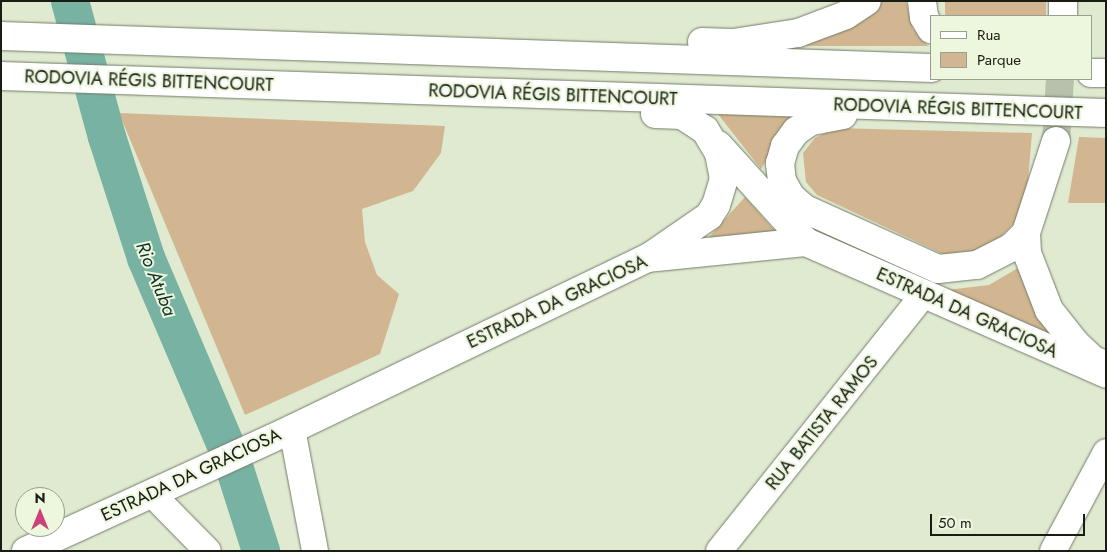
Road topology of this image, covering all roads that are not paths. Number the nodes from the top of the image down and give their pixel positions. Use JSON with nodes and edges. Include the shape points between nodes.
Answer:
{"nodes":[{"id":1,"x":867,"y":1,"type":"edge"},
{"id":2,"x":922,"y":1,"type":"edge"},
{"id":3,"x":1063,"y":1,"type":"edge"},
{"id":4,"x":1063,"y":15,"type":"edge"},
{"id":5,"x":930,"y":27,"type":"edge"},
{"id":6,"x":11,"y":36,"type":"edge"},
{"id":7,"x":314,"y":47,"type":"junction"},
{"id":8,"x":930,"y":68,"type":"edge"},
{"id":9,"x":1092,"y":73,"type":"edge"},
{"id":10,"x":1106,"y":74,"type":"edge"},
{"id":11,"x":1,"y":76,"type":"edge"},
{"id":12,"x":310,"y":86,"type":"junction"},
{"id":13,"x":898,"y":108,"type":"junction"},
{"id":14,"x":1106,"y":113,"type":"edge"},
{"id":15,"x":714,"y":140,"type":"junction"},
{"id":16,"x":1056,"y":141,"type":"tunnel mouth"},
{"id":17,"x":1026,"y":234,"type":"junction"},
{"id":18,"x":806,"y":242,"type":"junction"},
{"id":19,"x":648,"y":258,"type":"junction"},
{"id":20,"x":924,"y":294,"type":"junction"},
{"id":21,"x":1106,"y":365,"type":"edge"},
{"id":22,"x":1106,"y":374,"type":"edge"},
{"id":23,"x":292,"y":429,"type":"junction"},
{"id":24,"x":1106,"y":452,"type":"edge"},
{"id":25,"x":151,"y":493,"type":"junction"},
{"id":26,"x":26,"y":551,"type":"edge"},
{"id":27,"x":208,"y":551,"type":"edge"},
{"id":28,"x":315,"y":551,"type":"edge"},
{"id":29,"x":719,"y":551,"type":"edge"},
{"id":30,"x":1053,"y":551,"type":"edge"}],
"edges":[{"from":1,"to":7,"type":"main road","via":[[822,26],[733,43],[472,35]]},
{"from":2,"to":5,"type":"main road","via":[[924,18]]},
{"from":3,"to":4,"type":"main road"},
{"from":6,"to":7,"type":"main road"},
{"from":7,"to":8,"type":"main road"},
{"from":9,"to":10,"type":"main road"},
{"from":11,"to":12,"type":"main road","name":"RODOVIA RÉGIS BITTENCOURT"},
{"from":12,"to":13,"type":"main road","name":"RODOVIA RÉGIS BITTENCOURT"},
{"from":12,"to":15,"type":"main road","via":[[464,108],[682,115],[700,125]]},
{"from":13,"to":14,"type":"main road","name":"RODOVIA RÉGIS BITTENCOURT"},
{"from":13,"to":17,"type":"main road","via":[[833,116],[812,121],[796,131],[785,146],[780,163],[782,181],[791,197],[805,209],[938,269],[977,266],[1012,247]]},
{"from":15,"to":18,"type":"main road"},
{"from":15,"to":19,"type":"main road","via":[[723,173],[716,205],[700,225]]},
{"from":16,"to":17,"type":"main road"},
{"from":17,"to":21,"type":"main road","via":[[1032,272],[1049,310],[1076,344],[1093,360]]},
{"from":18,"to":19,"type":"main road","name":"ESTRADA DA GRACIOSA"},
{"from":18,"to":20,"type":"main road","name":"ESTRADA DA GRACIOSA"},
{"from":19,"to":23,"type":"main road","name":"ESTRADA DA GRACIOSA"},
{"from":20,"to":22,"type":"main road","name":"ESTRADA DA GRACIOSA"},
{"from":20,"to":29,"type":"street","name":"RUA BATISTA RAMOS"},
{"from":23,"to":25,"type":"main road","name":"ESTRADA DA GRACIOSA"},
{"from":23,"to":28,"type":"street"},
{"from":24,"to":30,"type":"street"},
{"from":25,"to":26,"type":"main road","name":"ESTRADA DA GRACIOSA"},
{"from":25,"to":27,"type":"street"}]}
